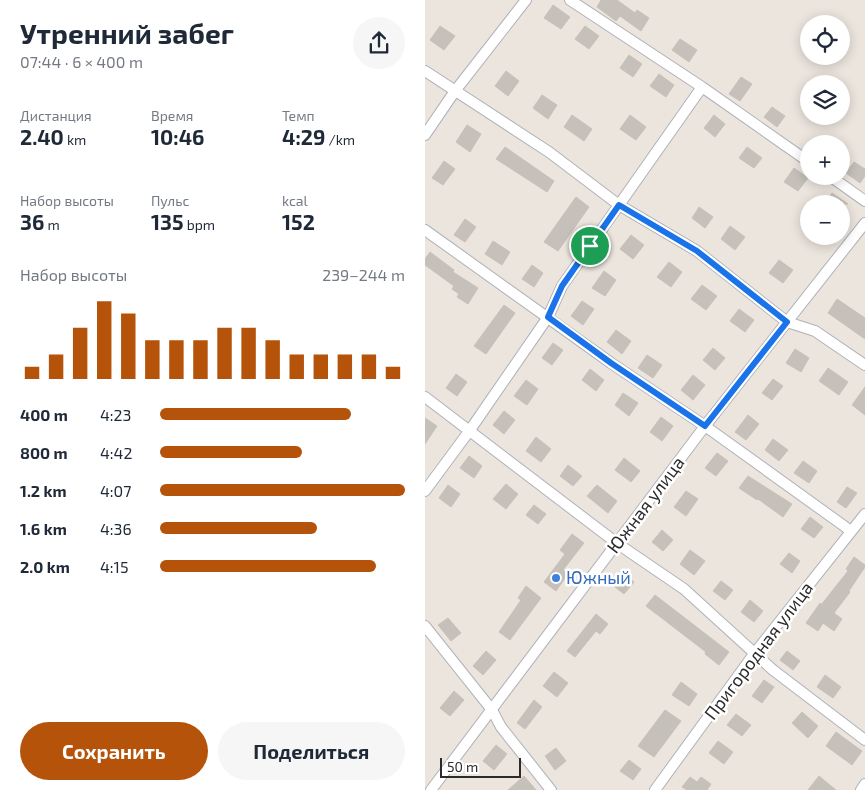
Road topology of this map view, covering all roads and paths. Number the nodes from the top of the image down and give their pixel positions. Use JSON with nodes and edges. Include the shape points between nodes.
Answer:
{"nodes":[{"id":1,"x":526,"y":0,"type":"edge"},
{"id":2,"x":570,"y":0,"type":"edge"},
{"id":3,"x":425,"y":70,"type":"edge"},
{"id":4,"x":702,"y":87,"type":"junction"},
{"id":5,"x":455,"y":91,"type":"junction"},
{"id":6,"x":425,"y":135,"type":"edge"},
{"id":7,"x":800,"y":156,"type":"edge"},
{"id":8,"x":843,"y":185,"type":"edge"},
{"id":9,"x":865,"y":201,"type":"edge"},
{"id":10,"x":619,"y":205,"type":"junction"},
{"id":11,"x":865,"y":223,"type":"edge"},
{"id":12,"x":425,"y":230,"type":"edge"},
{"id":13,"x":548,"y":317,"type":"junction"},
{"id":14,"x":787,"y":322,"type":"junction"},
{"id":15,"x":865,"y":365,"type":"edge"},
{"id":16,"x":425,"y":397,"type":"edge"},
{"id":17,"x":705,"y":426,"type":"junction"},
{"id":18,"x":470,"y":430,"type":"junction"},
{"id":19,"x":425,"y":491,"type":"edge"},
{"id":20,"x":865,"y":514,"type":"edge"},
{"id":21,"x":851,"y":532,"type":"junction"},
{"id":22,"x":618,"y":544,"type":"junction"},
{"id":23,"x":425,"y":626,"type":"edge"},
{"id":24,"x":754,"y":654,"type":"junction"},
{"id":25,"x":493,"y":710,"type":"junction"},
{"id":26,"x":865,"y":740,"type":"edge"},
{"id":27,"x":865,"y":784,"type":"edge"},
{"id":28,"x":431,"y":790,"type":"edge"},
{"id":29,"x":551,"y":790,"type":"edge"},
{"id":30,"x":655,"y":790,"type":"edge"},
{"id":31,"x":861,"y":790,"type":"edge"}],
"edges":[{"from":1,"to":5,"type":"street"},
{"from":2,"to":4,"type":"street"},
{"from":3,"to":5,"type":"street"},
{"from":4,"to":7,"type":"street"},
{"from":4,"to":10,"type":"street"},
{"from":5,"to":6,"type":"street"},
{"from":5,"to":10,"type":"street","via":[[549,152]]},
{"from":8,"to":9,"type":"street"},
{"from":10,"to":13,"type":"street","via":[[562,286]]},
{"from":10,"to":14,"type":"street","via":[[697,251]]},
{"from":11,"to":14,"type":"street","name":"Южная улица"},
{"from":12,"to":13,"type":"street"},
{"from":13,"to":17,"type":"street"},
{"from":13,"to":18,"type":"street"},
{"from":14,"to":15,"type":"street","via":[[815,331]]},
{"from":14,"to":17,"type":"street","name":"Южная улица"},
{"from":16,"to":18,"type":"street"},
{"from":17,"to":21,"type":"street"},
{"from":17,"to":22,"type":"street","name":"Южная улица"},
{"from":18,"to":19,"type":"street"},
{"from":18,"to":22,"type":"street"},
{"from":20,"to":21,"type":"street","name":"Пригородная улица"},
{"from":21,"to":24,"type":"street","name":"Пригородная улица"},
{"from":22,"to":24,"type":"street","via":[[684,589]]},
{"from":22,"to":25,"type":"street","name":"Южная улица"},
{"from":23,"to":25,"type":"street"},
{"from":24,"to":26,"type":"street"},
{"from":24,"to":30,"type":"street","name":"Пригородная улица"},
{"from":25,"to":28,"type":"street","name":"Южная улица"},
{"from":25,"to":29,"type":"street","via":[[501,727]]},
{"from":27,"to":31,"type":"street"}]}
